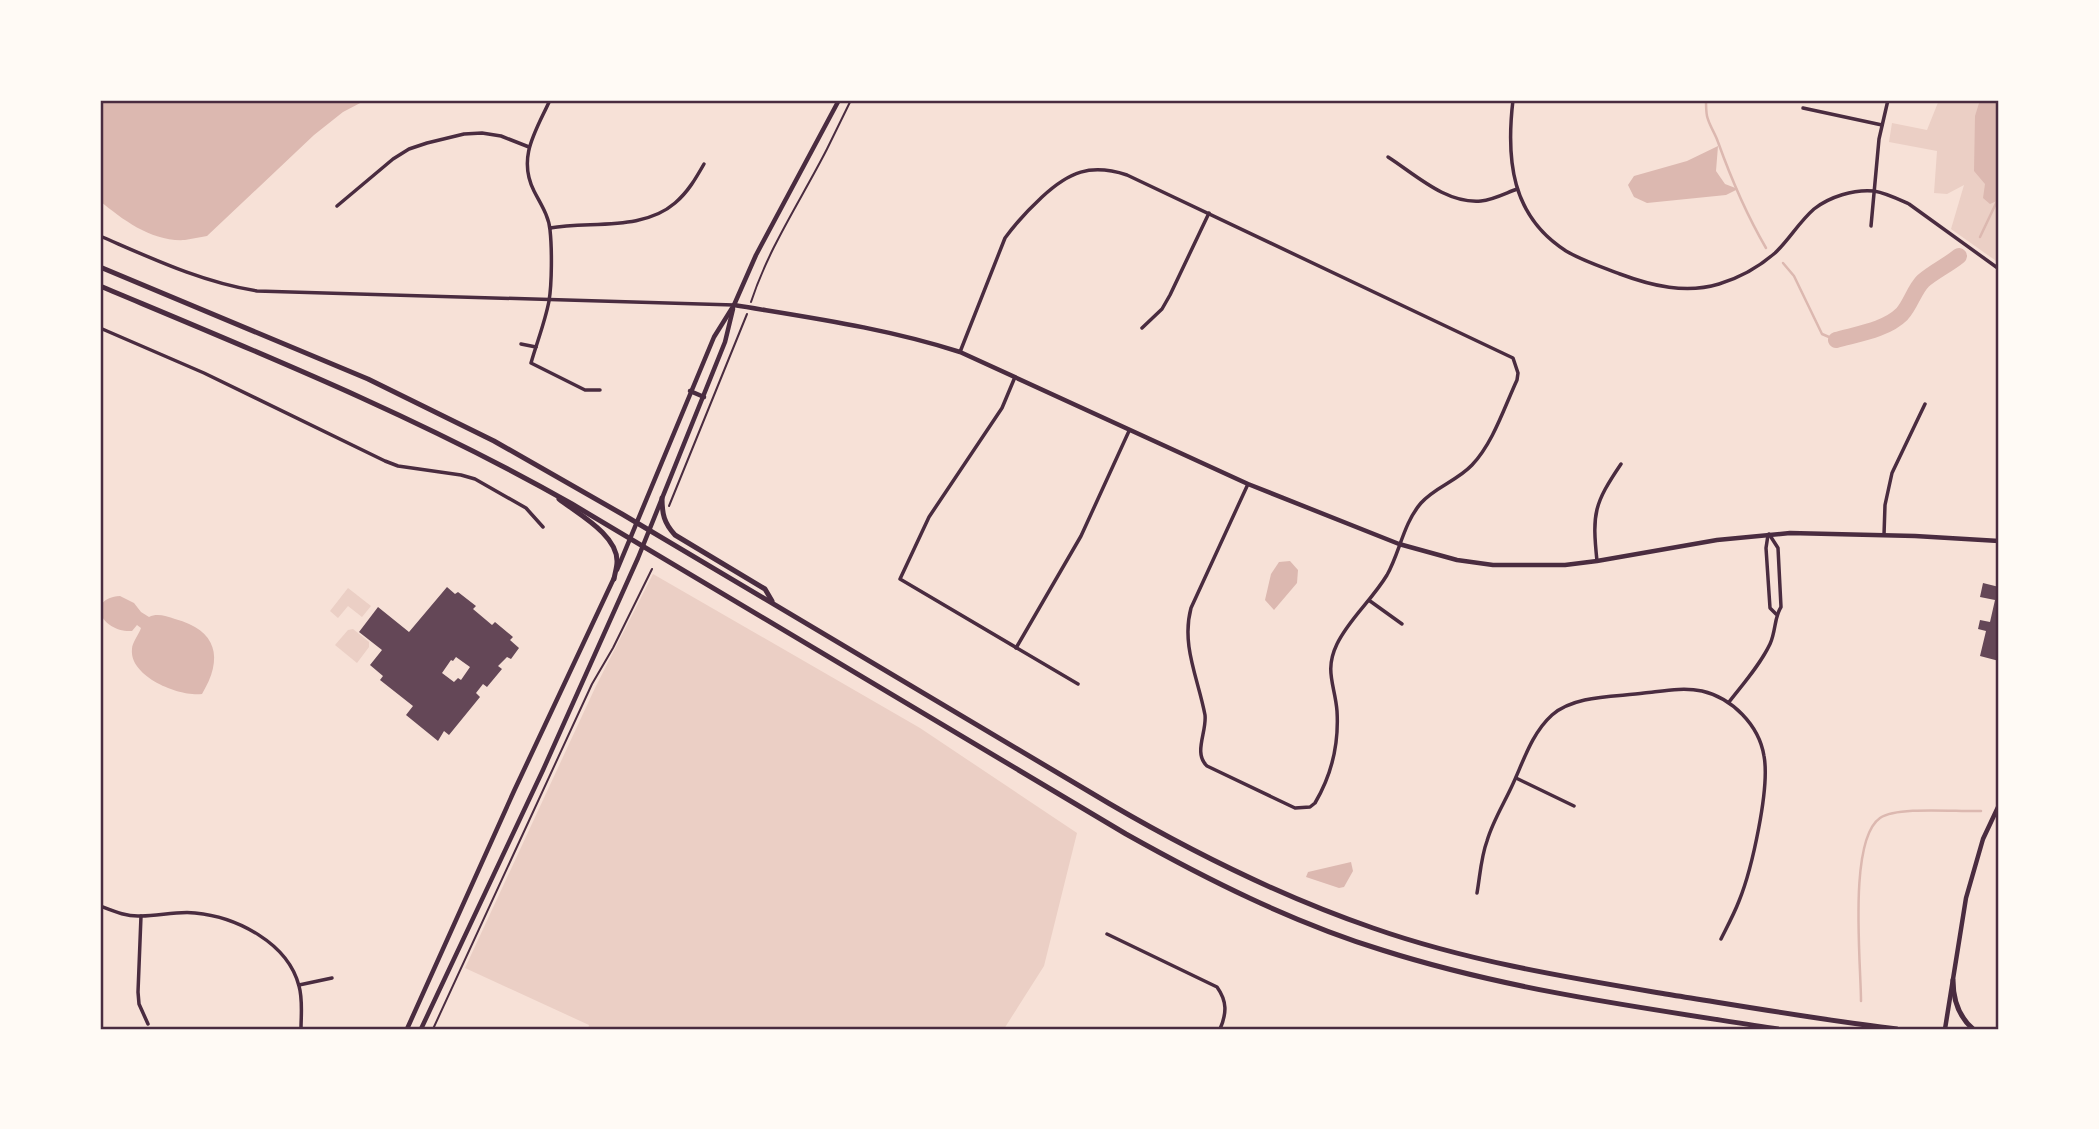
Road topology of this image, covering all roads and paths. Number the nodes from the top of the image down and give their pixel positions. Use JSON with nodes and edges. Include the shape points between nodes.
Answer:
{"nodes":[{"id":1,"x":550,"y":100,"type":"edge"},
{"id":2,"x":839,"y":100,"type":"edge"},
{"id":3,"x":1513,"y":100,"type":"edge"},
{"id":4,"x":1888,"y":100,"type":"edge"},
{"id":5,"x":1803,"y":108,"type":"dead end"},
{"id":6,"x":1882,"y":125,"type":"junction"},
{"id":7,"x":529,"y":147,"type":"junction"},
{"id":8,"x":1388,"y":157,"type":"dead end"},
{"id":9,"x":704,"y":164,"type":"dead end"},
{"id":10,"x":1517,"y":189,"type":"junction"},
{"id":11,"x":1873,"y":191,"type":"junction"},
{"id":12,"x":337,"y":206,"type":"dead end"},
{"id":13,"x":1209,"y":213,"type":"junction"},
{"id":14,"x":1871,"y":226,"type":"dead end"},
{"id":15,"x":550,"y":229,"type":"junction"},
{"id":16,"x":100,"y":236,"type":"edge"},
{"id":17,"x":100,"y":267,"type":"edge"},
{"id":18,"x":1999,"y":270,"type":"edge"},
{"id":19,"x":100,"y":286,"type":"edge"},
{"id":20,"x":549,"y":299,"type":"junction"},
{"id":21,"x":734,"y":305,"type":"junction"},
{"id":22,"x":100,"y":328,"type":"edge"},
{"id":23,"x":1142,"y":328,"type":"dead end"},
{"id":24,"x":521,"y":344,"type":"dead end"},
{"id":25,"x":536,"y":347,"type":"junction"},
{"id":26,"x":960,"y":352,"type":"junction"},
{"id":27,"x":1015,"y":377,"type":"junction"},
{"id":28,"x":600,"y":390,"type":"dead end"},
{"id":29,"x":690,"y":391,"type":"junction"},
{"id":30,"x":704,"y":397,"type":"junction"},
{"id":31,"x":1925,"y":404,"type":"dead end"},
{"id":32,"x":1129,"y":431,"type":"junction"},
{"id":33,"x":1621,"y":464,"type":"dead end"},
{"id":34,"x":1248,"y":484,"type":"junction"},
{"id":35,"x":545,"y":488,"type":"junction"},
{"id":36,"x":662,"y":498,"type":"junction"},
{"id":37,"x":636,"y":522,"type":"junction"},
{"id":38,"x":543,"y":527,"type":"dead end"},
{"id":39,"x":650,"y":530,"type":"junction"},
{"id":40,"x":1768,"y":534,"type":"junction"},
{"id":41,"x":1884,"y":535,"type":"junction"},
{"id":42,"x":630,"y":539,"type":"junction"},
{"id":43,"x":1999,"y":541,"type":"edge"},
{"id":44,"x":1399,"y":544,"type":"junction"},
{"id":45,"x":643,"y":547,"type":"junction"},
{"id":46,"x":1597,"y":561,"type":"junction"},
{"id":47,"x":652,"y":569,"type":"dead end"},
{"id":48,"x":614,"y":579,"type":"junction"},
{"id":49,"x":1370,"y":600,"type":"junction"},
{"id":50,"x":773,"y":604,"type":"junction"},
{"id":51,"x":1776,"y":614,"type":"junction"},
{"id":52,"x":1402,"y":624,"type":"dead end"},
{"id":53,"x":1016,"y":648,"type":"junction"},
{"id":54,"x":1078,"y":684,"type":"dead end"},
{"id":55,"x":1729,"y":702,"type":"junction"},
{"id":56,"x":1516,"y":778,"type":"junction"},
{"id":57,"x":1999,"y":805,"type":"edge"},
{"id":58,"x":1574,"y":806,"type":"dead end"},
{"id":59,"x":1477,"y":893,"type":"dead end"},
{"id":60,"x":100,"y":906,"type":"edge"},
{"id":61,"x":141,"y":916,"type":"junction"},
{"id":62,"x":1107,"y":934,"type":"dead end"},
{"id":63,"x":1721,"y":939,"type":"dead end"},
{"id":64,"x":332,"y":978,"type":"dead end"},
{"id":65,"x":1953,"y":980,"type":"junction"},
{"id":66,"x":299,"y":985,"type":"junction"},
{"id":67,"x":148,"y":1024,"type":"dead end"},
{"id":68,"x":301,"y":1029,"type":"edge"},
{"id":69,"x":407,"y":1029,"type":"edge"},
{"id":70,"x":421,"y":1029,"type":"edge"},
{"id":71,"x":432,"y":1029,"type":"edge"},
{"id":72,"x":1220,"y":1029,"type":"edge"},
{"id":73,"x":1778,"y":1029,"type":"edge"},
{"id":74,"x":1897,"y":1029,"type":"edge"},
{"id":75,"x":1945,"y":1029,"type":"edge"},
{"id":76,"x":1973,"y":1029,"type":"edge"}],
"edges":[{"from":1,"to":7,"type":"street"},
{"from":2,"to":21,"type":"street"},
{"from":3,"to":10,"type":"street","via":[[1510,152]]},
{"from":4,"to":6,"type":"street"},
{"from":5,"to":6,"type":"street"},
{"from":6,"to":11,"type":"street"},
{"from":7,"to":12,"type":"street","via":[[482,133],[427,143],[393,159]]},
{"from":7,"to":15,"type":"street","via":[[529,180]]},
{"from":8,"to":10,"type":"street","via":[[1453,198],[1483,201]]},
{"from":9,"to":15,"type":"street","via":[[675,204],[653,216],[630,223]]},
{"from":10,"to":11,"type":"street","via":[[1537,225],[1567,251],[1634,279],[1673,288],[1717,285],[1735,278],[1776,253],[1826,201]]},
{"from":11,"to":14,"type":"street"},
{"from":11,"to":18,"type":"street","via":[[1909,204]]},
{"from":13,"to":23,"type":"street","via":[[1162,309]]},
{"from":13,"to":26,"type":"street","via":[[1113,171],[1085,170],[1072,175],[1054,186],[1005,238]]},
{"from":13,"to":44,"type":"street","via":[[1513,358],[1517,380],[1487,443],[1473,464],[1422,502]]},
{"from":15,"to":20,"type":"street"},
{"from":16,"to":20,"type":"street","via":[[205,279],[257,291]]},
{"from":17,"to":37,"type":"main road","via":[[423,405]]},
{"from":19,"to":35,"type":"main road","via":[[392,410]]},
{"from":20,"to":21,"type":"street"},
{"from":20,"to":25,"type":"street"},
{"from":21,"to":26,"type":"street","via":[[855,324]]},
{"from":21,"to":29,"type":"street"},
{"from":21,"to":30,"type":"street"},
{"from":22,"to":38,"type":"street","via":[[385,461],[475,479],[526,508]]},
{"from":24,"to":25,"type":"street"},
{"from":25,"to":28,"type":"street","via":[[531,363],[585,390]]},
{"from":26,"to":27,"type":"street"},
{"from":27,"to":32,"type":"street"},
{"from":27,"to":53,"type":"street","via":[[1002,408],[929,517],[900,579]]},
{"from":29,"to":30,"type":"street"},
{"from":29,"to":37,"type":"street"},
{"from":30,"to":36,"type":"street"},
{"from":31,"to":41,"type":"street","via":[[1892,472]]},
{"from":32,"to":34,"type":"street"},
{"from":32,"to":53,"type":"street","via":[[1081,537]]},
{"from":33,"to":46,"type":"street","via":[[1595,512]]},
{"from":34,"to":44,"type":"street"},
{"from":34,"to":49,"type":"street","via":[[1187,620],[1188,649],[1205,718],[1201,761],[1295,808],[1315,803],[1326,781],[1338,733],[1330,660],[1344,631]]},
{"from":35,"to":42,"type":"main road"},
{"from":35,"to":48,"type":"main road","via":[[606,535],[617,561]]},
{"from":36,"to":39,"type":"street"},
{"from":36,"to":50,"type":"main road","via":[[664,518],[675,535],[765,589]]},
{"from":37,"to":39,"type":"main road"},
{"from":37,"to":42,"type":"street"},
{"from":39,"to":45,"type":"street"},
{"from":39,"to":50,"type":"main road"},
{"from":40,"to":41,"type":"street"},
{"from":40,"to":46,"type":"street"},
{"from":40,"to":51,"type":"street","via":[[1770,608]]},
{"from":40,"to":51,"type":"street","via":[[1778,548],[1781,607]]},
{"from":41,"to":43,"type":"street"},
{"from":42,"to":45,"type":"main road"},
{"from":42,"to":48,"type":"street"},
{"from":44,"to":46,"type":"street","via":[[1493,565]]},
{"from":44,"to":49,"type":"street","via":[[1387,575]]},
{"from":45,"to":70,"type":"street"},
{"from":45,"to":73,"type":"main road","via":[[1126,834],[1270,908],[1381,950],[1506,984]]},
{"from":47,"to":71,"type":"path","via":[[592,684]]},
{"from":48,"to":69,"type":"street"},
{"from":49,"to":52,"type":"street"},
{"from":50,"to":74,"type":"main road","via":[[1169,839],[1332,914],[1521,969]]},
{"from":51,"to":55,"type":"street","via":[[1775,629],[1762,658]]},
{"from":53,"to":54,"type":"street"},
{"from":55,"to":56,"type":"street","via":[[1687,689],[1566,706],[1540,729]]},
{"from":55,"to":63,"type":"street","via":[[1758,737],[1766,772],[1747,876]]},
{"from":56,"to":58,"type":"street"},
{"from":56,"to":59,"type":"street","via":[[1487,839]]},
{"from":57,"to":65,"type":"street","via":[[1973,867]]},
{"from":60,"to":61,"type":"street"},
{"from":61,"to":66,"type":"street","via":[[196,913],[243,927],[277,948]]},
{"from":61,"to":67,"type":"street","via":[[138,992]]},
{"from":62,"to":72,"type":"street","via":[[1217,986],[1226,1012]]},
{"from":64,"to":66,"type":"street"},
{"from":65,"to":75,"type":"street"},
{"from":65,"to":76,"type":"main road","via":[[1955,1002]]},
{"from":66,"to":68,"type":"street"}]}
